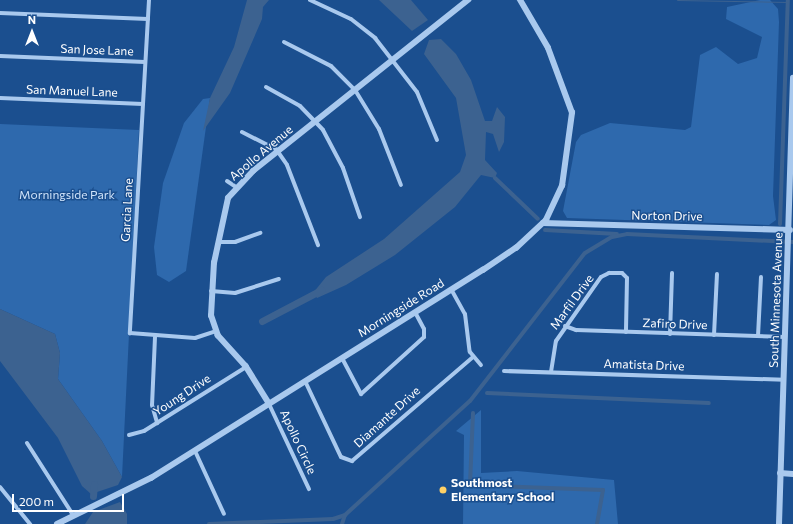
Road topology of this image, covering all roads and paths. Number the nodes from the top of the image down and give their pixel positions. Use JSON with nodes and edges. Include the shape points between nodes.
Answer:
{"nodes":[{"id":1,"x":149,"y":0,"type":"edge"},
{"id":2,"x":310,"y":0,"type":"edge"},
{"id":3,"x":468,"y":0,"type":"edge"},
{"id":4,"x":520,"y":0,"type":"edge"},
{"id":5,"x":0,"y":14,"type":"edge"},
{"id":6,"x":148,"y":19,"type":"junction"},
{"id":7,"x":284,"y":42,"type":"dead end"},
{"id":8,"x":0,"y":56,"type":"edge"},
{"id":9,"x":394,"y":60,"type":"junction"},
{"id":10,"x":145,"y":62,"type":"junction"},
{"id":11,"x":793,"y":78,"type":"edge"},
{"id":12,"x":266,"y":88,"type":"dead end"},
{"id":13,"x":355,"y":90,"type":"junction"},
{"id":14,"x":0,"y":98,"type":"edge"},
{"id":15,"x":143,"y":104,"type":"junction"},
{"id":16,"x":316,"y":122,"type":"junction"},
{"id":17,"x":242,"y":132,"type":"dead end"},
{"id":18,"x":437,"y":140,"type":"dead end"},
{"id":19,"x":278,"y":152,"type":"junction"},
{"id":20,"x":227,"y":181,"type":"dead end"},
{"id":21,"x":400,"y":185,"type":"dead end"},
{"id":22,"x":236,"y":187,"type":"junction"},
{"id":23,"x":360,"y":217,"type":"dead end"},
{"id":24,"x":543,"y":223,"type":"junction"},
{"id":25,"x":260,"y":233,"type":"dead end"},
{"id":26,"x":790,"y":233,"type":"junction"},
{"id":27,"x":218,"y":242,"type":"junction"},
{"id":28,"x":318,"y":245,"type":"dead end"},
{"id":29,"x":672,"y":273,"type":"dead end"},
{"id":30,"x":717,"y":274,"type":"dead end"},
{"id":31,"x":761,"y":276,"type":"dead end"},
{"id":32,"x":279,"y":279,"type":"dead end"},
{"id":33,"x":451,"y":289,"type":"junction"},
{"id":34,"x":211,"y":291,"type":"junction"},
{"id":35,"x":415,"y":312,"type":"junction"},
{"id":36,"x":565,"y":326,"type":"junction"},
{"id":37,"x":216,"y":331,"type":"junction"},
{"id":38,"x":626,"y":332,"type":"junction"},
{"id":39,"x":670,"y":334,"type":"junction"},
{"id":40,"x":714,"y":335,"type":"junction"},
{"id":41,"x":758,"y":336,"type":"junction"},
{"id":42,"x":156,"y":337,"type":"junction"},
{"id":43,"x":785,"y":337,"type":"junction"},
{"id":44,"x":473,"y":357,"type":"junction"},
{"id":45,"x":342,"y":358,"type":"junction"},
{"id":46,"x":481,"y":365,"type":"dead end"},
{"id":47,"x":246,"y":367,"type":"junction"},
{"id":48,"x":504,"y":371,"type":"dead end"},
{"id":49,"x":551,"y":372,"type":"junction"},
{"id":50,"x":784,"y":380,"type":"junction"},
{"id":51,"x":305,"y":381,"type":"junction"},
{"id":52,"x":269,"y":404,"type":"junction"},
{"id":53,"x":157,"y":423,"type":"junction"},
{"id":54,"x":129,"y":435,"type":"dead end"},
{"id":55,"x":27,"y":443,"type":"dead end"},
{"id":56,"x":195,"y":451,"type":"junction"},
{"id":57,"x":780,"y":474,"type":"junction"},
{"id":58,"x":793,"y":474,"type":"edge"},
{"id":59,"x":0,"y":487,"type":"edge"},
{"id":60,"x":308,"y":489,"type":"dead end"},
{"id":61,"x":224,"y":514,"type":"dead end"},
{"id":62,"x":73,"y":515,"type":"junction"},
{"id":63,"x":30,"y":524,"type":"edge"},
{"id":64,"x":57,"y":524,"type":"edge"},
{"id":65,"x":779,"y":524,"type":"edge"}],
"edges":[{"from":1,"to":6,"type":"street","name":"Garcia Lane"},
{"from":2,"to":9,"type":"street","via":[[362,26]]},
{"from":3,"to":9,"type":"street","name":"Apollo Avenue"},
{"from":4,"to":24,"type":"street","name":"Morningside Road","via":[[548,48],[572,112],[560,194]]},
{"from":5,"to":6,"type":"street"},
{"from":6,"to":10,"type":"street","name":"Garcia Lane"},
{"from":7,"to":13,"type":"street","via":[[331,66]]},
{"from":8,"to":10,"type":"street","name":"San Jose Lane"},
{"from":9,"to":13,"type":"street","name":"Apollo Avenue"},
{"from":9,"to":18,"type":"street","via":[[417,92]]},
{"from":10,"to":15,"type":"street","name":"Garcia Lane"},
{"from":11,"to":26,"type":"street","name":"South Minnesota Avenue"},
{"from":12,"to":16,"type":"street","via":[[300,106]]},
{"from":13,"to":16,"type":"street","name":"Apollo Avenue"},
{"from":13,"to":21,"type":"street","via":[[379,128]]},
{"from":14,"to":15,"type":"street","name":"San Manuel Lane"},
{"from":15,"to":42,"type":"street","name":"Garcia Lane","via":[[130,333]]},
{"from":16,"to":19,"type":"street","name":"Apollo Avenue"},
{"from":16,"to":23,"type":"street","via":[[331,142]]},
{"from":17,"to":19,"type":"street"},
{"from":19,"to":22,"type":"street","name":"Apollo Avenue"},
{"from":19,"to":28,"type":"street","via":[[294,181]]},
{"from":20,"to":22,"type":"street"},
{"from":22,"to":27,"type":"street","name":"Apollo Avenue","via":[[223,212]]},
{"from":24,"to":26,"type":"street","name":"Norton Drive"},
{"from":24,"to":33,"type":"street","name":"Morningside Road","via":[[516,248]]},
{"from":25,"to":27,"type":"street","via":[[235,242]]},
{"from":26,"to":43,"type":"street","name":"South Minnesota Avenue"},
{"from":27,"to":34,"type":"street","name":"Apollo Avenue"},
{"from":29,"to":39,"type":"street"},
{"from":30,"to":40,"type":"street"},
{"from":31,"to":41,"type":"street"},
{"from":32,"to":34,"type":"street","via":[[235,293]]},
{"from":33,"to":35,"type":"street","name":"Morningside Road"},
{"from":33,"to":44,"type":"street","via":[[465,314]]},
{"from":34,"to":37,"type":"street","name":"Apollo Avenue","via":[[210,309]]},
{"from":35,"to":45,"type":"street","name":"Morningside Road"},
{"from":35,"to":45,"type":"street","via":[[424,329],[424,337],[361,394]]},
{"from":36,"to":38,"type":"street","name":"Zafiro Drive","via":[[576,330]]},
{"from":36,"to":38,"type":"street","name":"Marfil Drive","via":[[601,277],[618,272],[625,275],[628,282]]},
{"from":36,"to":49,"type":"street","name":"Marfil Drive","via":[[554,346]]},
{"from":37,"to":42,"type":"street","name":"Garcia Lane","via":[[195,338]]},
{"from":37,"to":47,"type":"street","name":"Apollo Avenue"},
{"from":38,"to":39,"type":"street","name":"Zafiro Drive"},
{"from":39,"to":40,"type":"street","name":"Zafiro Drive"},
{"from":40,"to":41,"type":"street","name":"Zafiro Drive"},
{"from":41,"to":43,"type":"street","name":"Zafiro Drive"},
{"from":42,"to":53,"type":"street","via":[[152,405]]},
{"from":43,"to":50,"type":"street","name":"South Minnesota Avenue"},
{"from":44,"to":46,"type":"street"},
{"from":44,"to":51,"type":"street","name":"Diamante Drive","via":[[352,461],[341,457]]},
{"from":45,"to":51,"type":"street","name":"Morningside Road"},
{"from":47,"to":52,"type":"street","name":"Apollo Avenue"},
{"from":47,"to":53,"type":"street","name":"Young Drive"},
{"from":48,"to":49,"type":"street","name":"Amatista Drive"},
{"from":49,"to":50,"type":"street","name":"Amatista Drive"},
{"from":50,"to":57,"type":"street","name":"South Minnesota Avenue"},
{"from":51,"to":52,"type":"street","name":"Morningside Road"},
{"from":52,"to":56,"type":"street","name":"Morningside Road"},
{"from":52,"to":60,"type":"street","name":"Apollo Circle"},
{"from":53,"to":54,"type":"street","name":"Young Drive"},
{"from":55,"to":62,"type":"street"},
{"from":56,"to":61,"type":"street"},
{"from":56,"to":62,"type":"street","name":"Morningside Road","via":[[140,485]]},
{"from":57,"to":58,"type":"street"},
{"from":57,"to":65,"type":"street","name":"South Minnesota Avenue"},
{"from":59,"to":63,"type":"street"},
{"from":62,"to":64,"type":"street","name":"Morningside Road"}]}
